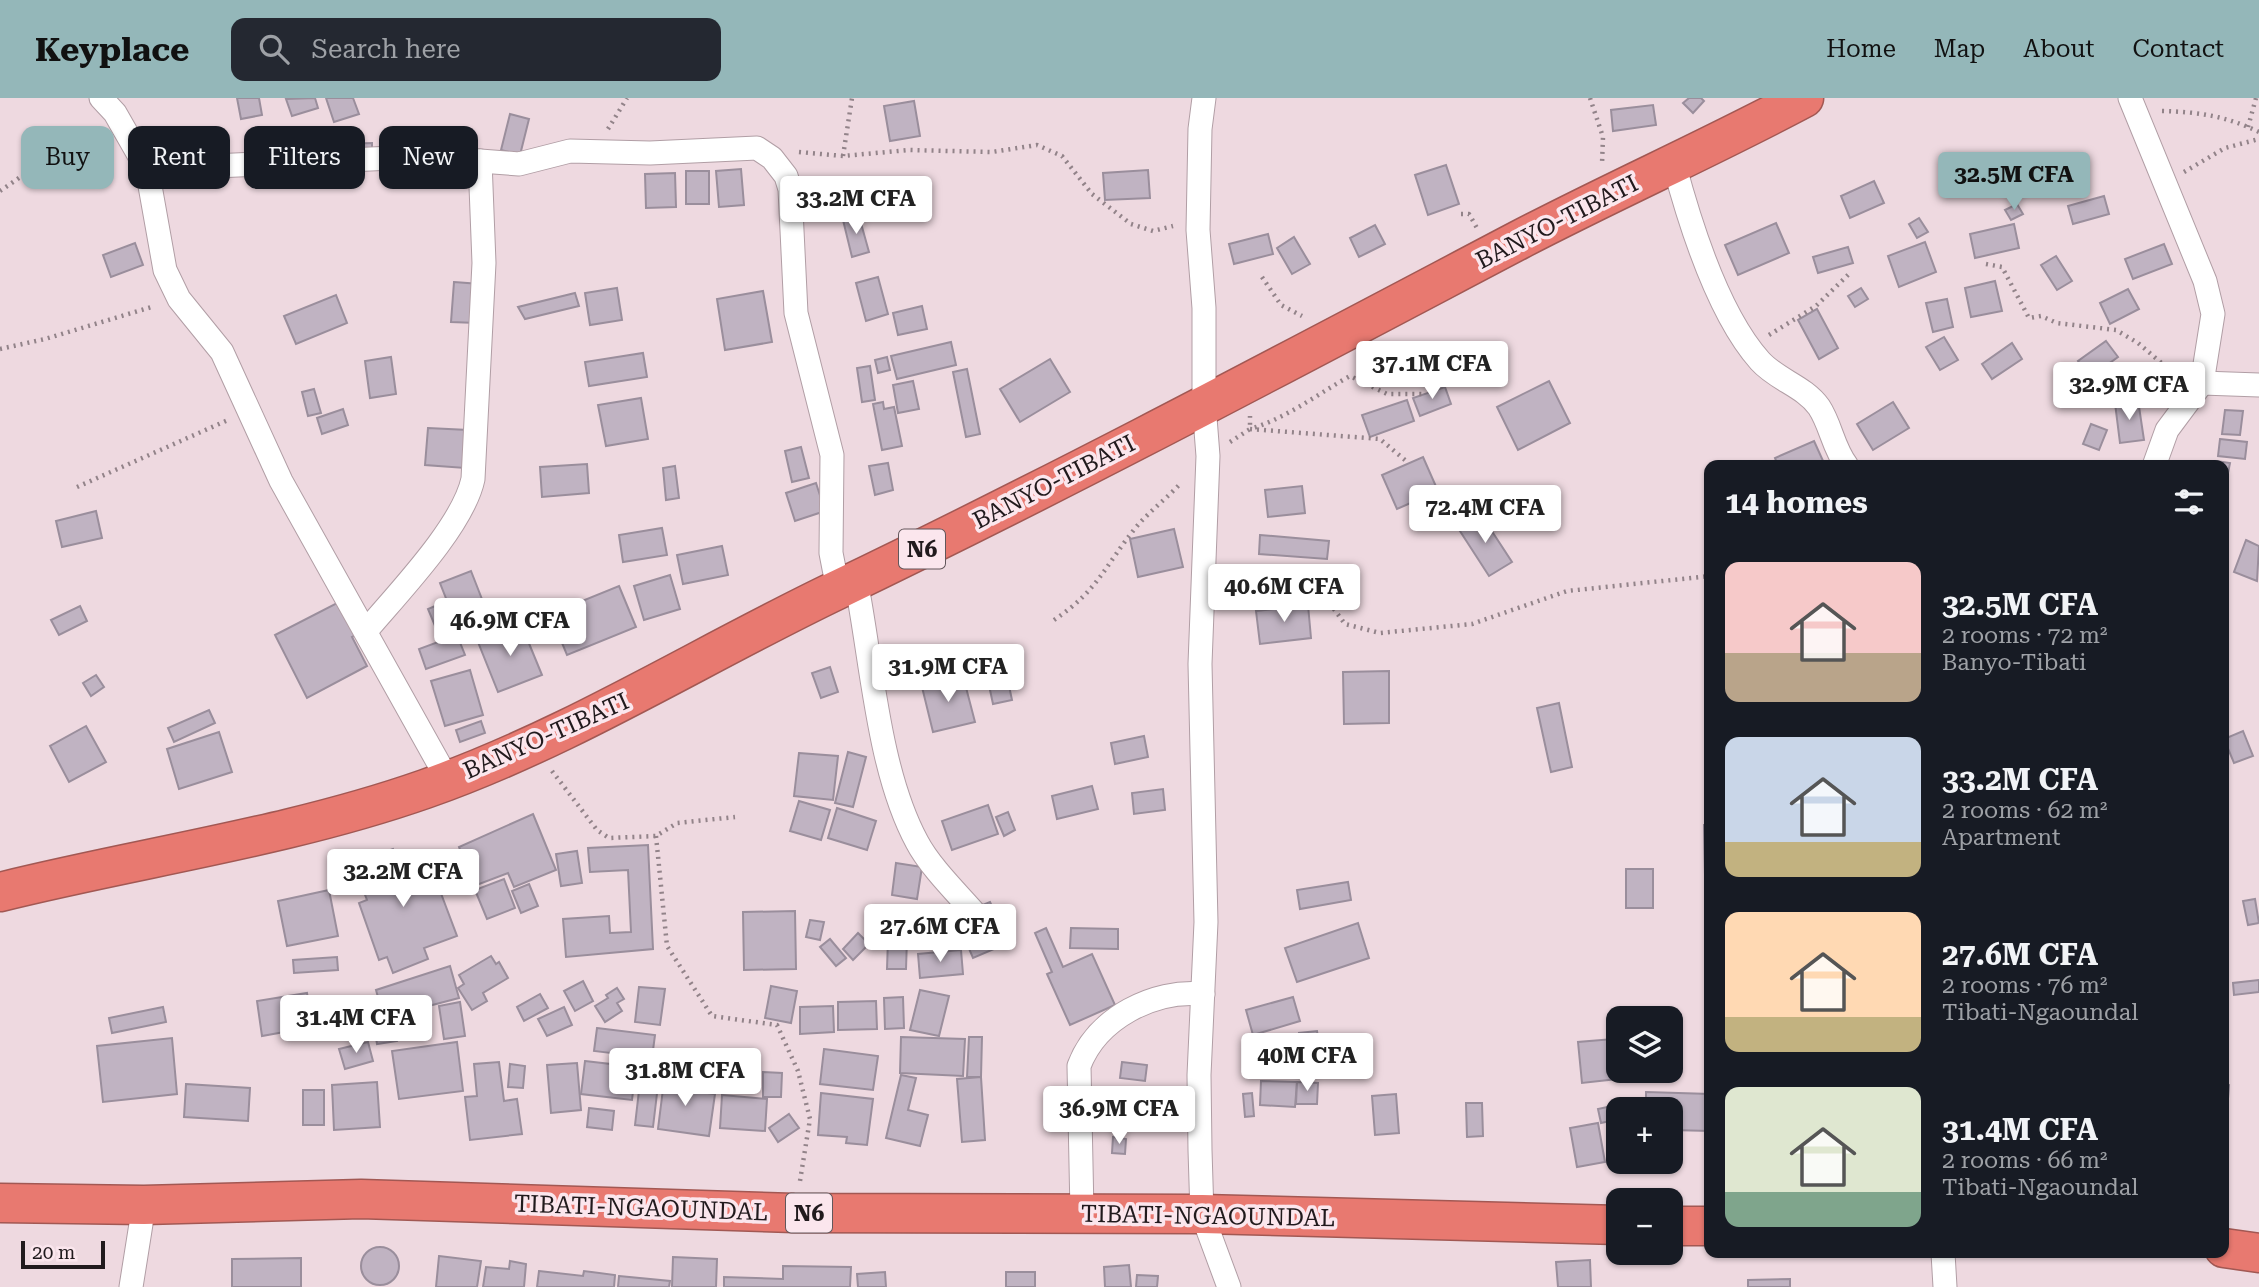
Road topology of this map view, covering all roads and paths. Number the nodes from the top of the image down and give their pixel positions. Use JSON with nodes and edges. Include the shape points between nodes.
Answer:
{"nodes":[{"id":1,"x":101,"y":98,"type":"edge"},
{"id":2,"x":852,"y":98,"type":"edge"},
{"id":3,"x":1204,"y":98,"type":"edge"},
{"id":4,"x":1590,"y":98,"type":"edge"},
{"id":5,"x":1804,"y":98,"type":"edge"},
{"id":6,"x":2256,"y":98,"type":"edge"},
{"id":7,"x":2131,"y":105,"type":"edge"},
{"id":8,"x":2248,"y":127,"type":"junction"},
{"id":9,"x":2259,"y":132,"type":"edge"},
{"id":10,"x":128,"y":136,"type":"edge"},
{"id":11,"x":128,"y":137,"type":"edge"},
{"id":12,"x":2259,"y":139,"type":"edge"},
{"id":13,"x":757,"y":148,"type":"junction"},
{"id":14,"x":843,"y":156,"type":"junction"},
{"id":15,"x":480,"y":161,"type":"junction"},
{"id":16,"x":1674,"y":164,"type":"junction"},
{"id":17,"x":230,"y":166,"type":"edge"},
{"id":18,"x":2164,"y":181,"type":"junction"},
{"id":19,"x":151,"y":189,"type":"edge"},
{"id":20,"x":0,"y":191,"type":"edge"},
{"id":21,"x":1605,"y":196,"type":"junction"},
{"id":22,"x":1198,"y":230,"type":"junction"},
{"id":23,"x":1986,"y":264,"type":"dead end"},
{"id":24,"x":1851,"y":272,"type":"dead end"},
{"id":25,"x":1262,"y":277,"type":"dead end"},
{"id":26,"x":179,"y":299,"type":"junction"},
{"id":27,"x":1327,"y":342,"type":"junction"},
{"id":28,"x":1751,"y":346,"type":"junction"},
{"id":29,"x":0,"y":349,"type":"edge"},
{"id":30,"x":1248,"y":381,"type":"junction"},
{"id":31,"x":2202,"y":383,"type":"junction"},
{"id":32,"x":2259,"y":385,"type":"edge"},
{"id":33,"x":1424,"y":394,"type":"dead end"},
{"id":34,"x":1204,"y":405,"type":"junction"},
{"id":35,"x":248,"y":412,"type":"junction"},
{"id":36,"x":1250,"y":429,"type":"junction"},
{"id":37,"x":1209,"y":456,"type":"junction"},
{"id":38,"x":1405,"y":460,"type":"dead end"},
{"id":39,"x":1844,"y":460,"type":"edge"},
{"id":40,"x":2156,"y":460,"type":"edge"},
{"id":41,"x":77,"y":487,"type":"dead end"},
{"id":42,"x":1704,"y":577,"type":"edge"},
{"id":43,"x":1201,"y":579,"type":"junction"},
{"id":44,"x":847,"y":585,"type":"junction"},
{"id":45,"x":1054,"y":620,"type":"dead end"},
{"id":46,"x":366,"y":631,"type":"junction"},
{"id":47,"x":533,"y":745,"type":"junction"},
{"id":48,"x":448,"y":780,"type":"junction"},
{"id":49,"x":735,"y":817,"type":"dead end"},
{"id":50,"x":656,"y":836,"type":"junction"},
{"id":51,"x":0,"y":892,"type":"edge"},
{"id":52,"x":978,"y":918,"type":"dead end"},
{"id":53,"x":1203,"y":994,"type":"junction"},
{"id":54,"x":0,"y":1203,"type":"edge"},
{"id":55,"x":144,"y":1205,"type":"junction"},
{"id":56,"x":794,"y":1213,"type":"junction"},
{"id":57,"x":1082,"y":1213,"type":"junction"},
{"id":58,"x":1202,"y":1214,"type":"junction"},
{"id":59,"x":1606,"y":1225,"type":"edge"},
{"id":60,"x":1683,"y":1226,"type":"edge"},
{"id":61,"x":1704,"y":1226,"type":"edge"},
{"id":62,"x":2229,"y":1249,"type":"edge"},
{"id":63,"x":2259,"y":1253,"type":"edge"},
{"id":64,"x":1943,"y":1258,"type":"edge"},
{"id":65,"x":131,"y":1287,"type":"edge"},
{"id":66,"x":1229,"y":1287,"type":"edge"},
{"id":67,"x":1945,"y":1287,"type":"edge"}],
"edges":[{"from":1,"to":10,"type":"street"},
{"from":2,"to":14,"type":"path"},
{"from":3,"to":22,"type":"street"},
{"from":4,"to":21,"type":"path","via":[[1603,137]]},
{"from":5,"to":16,"type":"highway","name":"BANYO-TIBATI","number":"N6"},
{"from":6,"to":8,"type":"path"},
{"from":7,"to":8,"type":"path","via":[[2201,112]]},
{"from":7,"to":18,"type":"street"},
{"from":8,"to":9,"type":"path"},
{"from":11,"to":20,"type":"path","via":[[88,141],[58,151]]},
{"from":12,"to":18,"type":"path","via":[[2225,148]]},
{"from":13,"to":14,"type":"path"},
{"from":13,"to":15,"type":"street","via":[[570,151],[519,164]]},
{"from":13,"to":44,"type":"street","via":[[772,158],[790,190],[796,313],[832,455],[830,542]]},
{"from":14,"to":22,"type":"path","via":[[909,150],[992,152],[1037,145],[1062,156],[1092,194],[1131,224],[1153,231],[1180,225]]},
{"from":15,"to":17,"type":"street","via":[[415,158]]},
{"from":15,"to":46,"type":"street","via":[[484,263],[469,498]]},
{"from":16,"to":21,"type":"highway","name":"BANYO-TIBATI","number":"N6"},
{"from":16,"to":28,"type":"street","via":[[1690,226],[1710,274]]},
{"from":18,"to":31,"type":"street","via":[[2210,298],[2213,314]]},
{"from":19,"to":26,"type":"street","via":[[165,270]]},
{"from":21,"to":27,"type":"highway","name":"BANYO-TIBATI","number":"N6"},
{"from":22,"to":34,"type":"street"},
{"from":23,"to":31,"type":"path","via":[[2002,267],[2029,318],[2041,316],[2057,323],[2116,330],[2183,381]]},
{"from":24,"to":28,"type":"path","via":[[1816,306]]},
{"from":25,"to":27,"type":"path","via":[[1282,304],[1305,318]]},
{"from":26,"to":29,"type":"path"},
{"from":26,"to":35,"type":"street","via":[[222,352]]},
{"from":27,"to":30,"type":"highway","name":"BANYO-TIBATI","number":"N6"},
{"from":28,"to":39,"type":"street","via":[[1767,368],[1806,393],[1819,408]]},
{"from":30,"to":34,"type":"highway","name":"BANYO-TIBATI","number":"N6"},
{"from":30,"to":36,"type":"path"},
{"from":31,"to":32,"type":"street"},
{"from":31,"to":40,"type":"street","via":[[2168,430]]},
{"from":33,"to":36,"type":"path","via":[[1387,394],[1350,376],[1280,421]]},
{"from":34,"to":37,"type":"street"},
{"from":34,"to":44,"type":"highway","name":"BANYO-TIBATI","number":"N6"},
{"from":35,"to":41,"type":"path"},
{"from":35,"to":46,"type":"street","via":[[281,481]]},
{"from":36,"to":37,"type":"path"},
{"from":36,"to":38,"type":"path","via":[[1380,439]]},
{"from":37,"to":43,"type":"street"},
{"from":37,"to":45,"type":"path","via":[[1138,526],[1097,584]]},
{"from":42,"to":43,"type":"path","via":[[1567,592],[1472,624],[1380,633],[1345,624],[1331,605],[1308,594]]},
{"from":43,"to":53,"type":"street"},
{"from":44,"to":47,"type":"highway","name":"BANYO-TIBATI","number":"N6"},
{"from":44,"to":52,"type":"street","via":[[906,818],[918,845]]},
{"from":46,"to":48,"type":"street"},
{"from":47,"to":48,"type":"highway","name":"BANYO-TIBATI","number":"N6"},
{"from":47,"to":50,"type":"path","via":[[597,830],[609,838]]},
{"from":48,"to":51,"type":"highway","name":"BANYO-TIBATI","number":"N6","via":[[316,822]]},
{"from":49,"to":50,"type":"path","via":[[677,823]]},
{"from":50,"to":56,"type":"path","via":[[667,946],[712,1016],[777,1025],[798,1071],[810,1119]]},
{"from":53,"to":57,"type":"street","via":[[1183,992],[1122,1014],[1096,1034],[1085,1050],[1079,1066]]},
{"from":53,"to":58,"type":"street","via":[[1199,1075]]},
{"from":54,"to":55,"type":"highway","name":"TIBATI-NGAOUNDAL","number":"N6"},
{"from":55,"to":56,"type":"highway","name":"TIBATI-NGAOUNDAL","number":"N6","via":[[361,1199]]},
{"from":55,"to":65,"type":"street"},
{"from":56,"to":57,"type":"highway","name":"TIBATI-NGAOUNDAL","number":"N6"},
{"from":57,"to":58,"type":"highway","name":"TIBATI-NGAOUNDAL","number":"N6"},
{"from":58,"to":59,"type":"highway","name":"TIBATI-NGAOUNDAL","number":"N6"},
{"from":58,"to":66,"type":"street"},
{"from":60,"to":61,"type":"highway"},
{"from":62,"to":63,"type":"highway"},
{"from":64,"to":67,"type":"street"}]}
